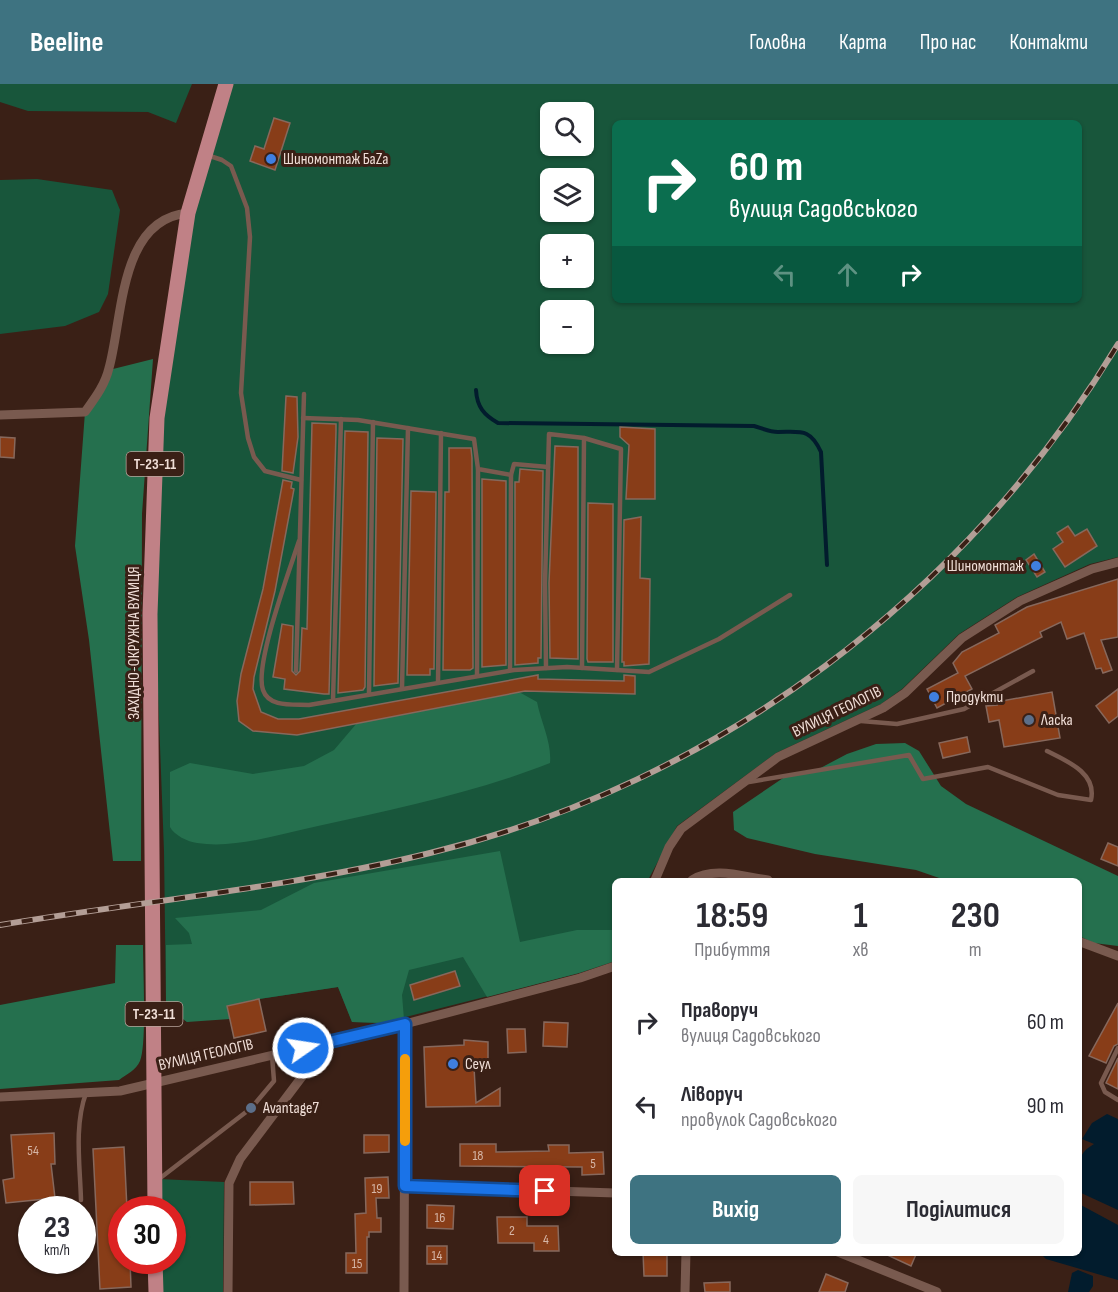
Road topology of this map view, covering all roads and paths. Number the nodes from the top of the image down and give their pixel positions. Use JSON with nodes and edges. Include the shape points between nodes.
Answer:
{"nodes":[{"id":1,"x":226,"y":84,"type":"edge"},
{"id":2,"x":204,"y":155,"type":"junction"},
{"id":3,"x":188,"y":213,"type":"junction"},
{"id":4,"x":304,"y":394,"type":"dead end"},
{"id":5,"x":0,"y":415,"type":"edge"},
{"id":6,"x":303,"y":418,"type":"junction"},
{"id":7,"x":340,"y":419,"type":"junction"},
{"id":8,"x":374,"y":422,"type":"junction"},
{"id":9,"x":408,"y":428,"type":"junction"},
{"id":10,"x":441,"y":433,"type":"junction"},
{"id":11,"x":584,"y":438,"type":"junction"},
{"id":12,"x":548,"y":467,"type":"junction"},
{"id":13,"x":478,"y":470,"type":"junction"},
{"id":14,"x":511,"y":475,"type":"junction"},
{"id":15,"x":301,"y":480,"type":"junction"},
{"id":16,"x":299,"y":541,"type":"junction"},
{"id":17,"x":1118,"y":562,"type":"edge"},
{"id":18,"x":790,"y":595,"type":"dead end"},
{"id":19,"x":546,"y":668,"type":"junction"},
{"id":20,"x":582,"y":668,"type":"junction"},
{"id":21,"x":510,"y":670,"type":"junction"},
{"id":22,"x":617,"y":670,"type":"junction"},
{"id":23,"x":296,"y":671,"type":"dead end"},
{"id":24,"x":1034,"y":671,"type":"dead end"},
{"id":25,"x":477,"y":675,"type":"junction"},
{"id":26,"x":438,"y":682,"type":"junction"},
{"id":27,"x":402,"y":688,"type":"junction"},
{"id":28,"x":369,"y":693,"type":"junction"},
{"id":29,"x":333,"y":700,"type":"junction"},
{"id":30,"x":858,"y":721,"type":"junction"},
{"id":31,"x":1047,"y":752,"type":"dead end"},
{"id":32,"x":743,"y":782,"type":"junction"},
{"id":33,"x":656,"y":878,"type":"edge"},
{"id":34,"x":695,"y":878,"type":"edge"},
{"id":35,"x":754,"y":878,"type":"edge"},
{"id":36,"x":1082,"y":942,"type":"edge"},
{"id":37,"x":1118,"y":956,"type":"edge"},
{"id":38,"x":612,"y":967,"type":"edge"},
{"id":39,"x":405,"y":1024,"type":"junction"},
{"id":40,"x":303,"y":1048,"type":"junction"},
{"id":41,"x":1118,"y":1048,"type":"edge"},
{"id":42,"x":272,"y":1055,"type":"junction"},
{"id":43,"x":153,"y":1083,"type":"junction"},
{"id":44,"x":86,"y":1092,"type":"junction"},
{"id":45,"x":0,"y":1097,"type":"edge"},
{"id":46,"x":1118,"y":1100,"type":"edge"},
{"id":47,"x":253,"y":1106,"type":"dead end"},
{"id":48,"x":246,"y":1112,"type":"dead end"},
{"id":49,"x":154,"y":1183,"type":"junction"},
{"id":50,"x":405,"y":1186,"type":"junction"},
{"id":51,"x":612,"y":1193,"type":"edge"},
{"id":52,"x":81,"y":1196,"type":"edge"},
{"id":53,"x":154,"y":1196,"type":"edge"},
{"id":54,"x":686,"y":1256,"type":"edge"},
{"id":55,"x":848,"y":1256,"type":"edge"},
{"id":56,"x":155,"y":1274,"type":"edge"},
{"id":57,"x":156,"y":1292,"type":"edge"},
{"id":58,"x":228,"y":1292,"type":"edge"},
{"id":59,"x":404,"y":1292,"type":"edge"},
{"id":60,"x":685,"y":1292,"type":"edge"},
{"id":61,"x":937,"y":1292,"type":"edge"}],
"edges":[{"from":1,"to":2,"type":"main road","name":"ЗАХІДНО-ОКРУЖНА ВУЛИЦЯ","number":"Т-23-11"},
{"from":2,"to":3,"type":"main road","name":"ЗАХІДНО-ОКРУЖНА ВУЛИЦЯ","number":"Т-23-11"},
{"from":2,"to":15,"type":"lane","via":[[231,166],[247,208],[250,237],[241,393],[248,438],[254,457],[265,471]]},
{"from":3,"to":5,"type":"street","via":[[161,222],[138,246],[129,270],[109,370],[85,412]]},
{"from":3,"to":43,"type":"main road","name":"ЗАХІДНО-ОКРУЖНА ВУЛИЦЯ","number":"Т-23-11","via":[[157,418],[150,614]]},
{"from":4,"to":6,"type":"lane"},
{"from":6,"to":7,"type":"lane"},
{"from":6,"to":15,"type":"lane"},
{"from":7,"to":8,"type":"lane"},
{"from":7,"to":29,"type":"lane"},
{"from":8,"to":9,"type":"lane"},
{"from":8,"to":28,"type":"lane"},
{"from":9,"to":10,"type":"lane"},
{"from":9,"to":27,"type":"lane"},
{"from":10,"to":13,"type":"lane","via":[[474,439]]},
{"from":10,"to":26,"type":"lane"},
{"from":11,"to":12,"type":"lane","via":[[549,434]]},
{"from":11,"to":20,"type":"lane"},
{"from":11,"to":22,"type":"lane","via":[[621,449]]},
{"from":12,"to":14,"type":"lane","via":[[514,464]]},
{"from":12,"to":19,"type":"lane"},
{"from":13,"to":14,"type":"lane"},
{"from":13,"to":25,"type":"lane"},
{"from":14,"to":21,"type":"lane"},
{"from":15,"to":16,"type":"lane"},
{"from":16,"to":23,"type":"lane"},
{"from":16,"to":29,"type":"lane","via":[[274,619],[262,690],[280,704],[309,705]]},
{"from":17,"to":30,"type":"street","name":"ВУЛИЦЯ ГЕОЛОГІВ","via":[[1092,569],[1020,601],[962,638],[905,693]]},
{"from":18,"to":22,"type":"lane","via":[[674,663],[649,672]]},
{"from":19,"to":20,"type":"lane"},
{"from":19,"to":21,"type":"lane"},
{"from":20,"to":22,"type":"lane"},
{"from":21,"to":25,"type":"lane"},
{"from":24,"to":30,"type":"lane","via":[[964,709],[897,724]]},
{"from":25,"to":26,"type":"lane"},
{"from":26,"to":27,"type":"lane"},
{"from":27,"to":28,"type":"lane"},
{"from":28,"to":29,"type":"lane"},
{"from":30,"to":32,"type":"street","name":"ВУЛИЦЯ ГЕОЛОГІВ","via":[[778,758]]},
{"from":31,"to":32,"type":"lane","via":[[1072,764],[1089,779],[1091,800],[1058,795],[988,767],[923,779],[909,755]]},
{"from":32,"to":33,"type":"street","name":"ВУЛИЦЯ ГЕОЛОГІВ","via":[[681,829]]},
{"from":34,"to":35,"type":"street","via":[[720,873]]},
{"from":36,"to":37,"type":"street"},
{"from":38,"to":39,"type":"street","name":"ВУЛИЦЯ ГЕОЛОГІВ"},
{"from":39,"to":40,"type":"street","name":"ВУЛИЦЯ ГЕОЛОГІВ"},
{"from":39,"to":50,"type":"street"},
{"from":40,"to":42,"type":"street","name":"ВУЛИЦЯ ГЕОЛОГІВ"},
{"from":40,"to":58,"type":"street","via":[[304,1074],[240,1158],[229,1183]]},
{"from":41,"to":46,"type":"lane","via":[[1101,1083],[1105,1092]]},
{"from":42,"to":43,"type":"street","name":"ВУЛИЦЯ ГЕОЛОГІВ"},
{"from":42,"to":47,"type":"lane","via":[[274,1081]]},
{"from":43,"to":44,"type":"street","name":"ВУЛИЦЯ ГЕОЛОГІВ","via":[[120,1091]]},
{"from":43,"to":49,"type":"main road","name":"ЗАХІДНО-ОКРУЖНА ВУЛИЦЯ","number":"Т-23-11"},
{"from":44,"to":45,"type":"street","name":"ВУЛИЦЯ ГЕОЛОГІВ"},
{"from":44,"to":52,"type":"lane","via":[[80,1121]]},
{"from":48,"to":49,"type":"lane"},
{"from":49,"to":53,"type":"main road","name":"ЗАХІДНО-ОКРУЖНА ВУЛИЦЯ","number":"Т-23-11"},
{"from":50,"to":51,"type":"street"},
{"from":50,"to":59,"type":"street"},
{"from":54,"to":60,"type":"street"},
{"from":55,"to":61,"type":"street"},
{"from":56,"to":57,"type":"main road"}]}
